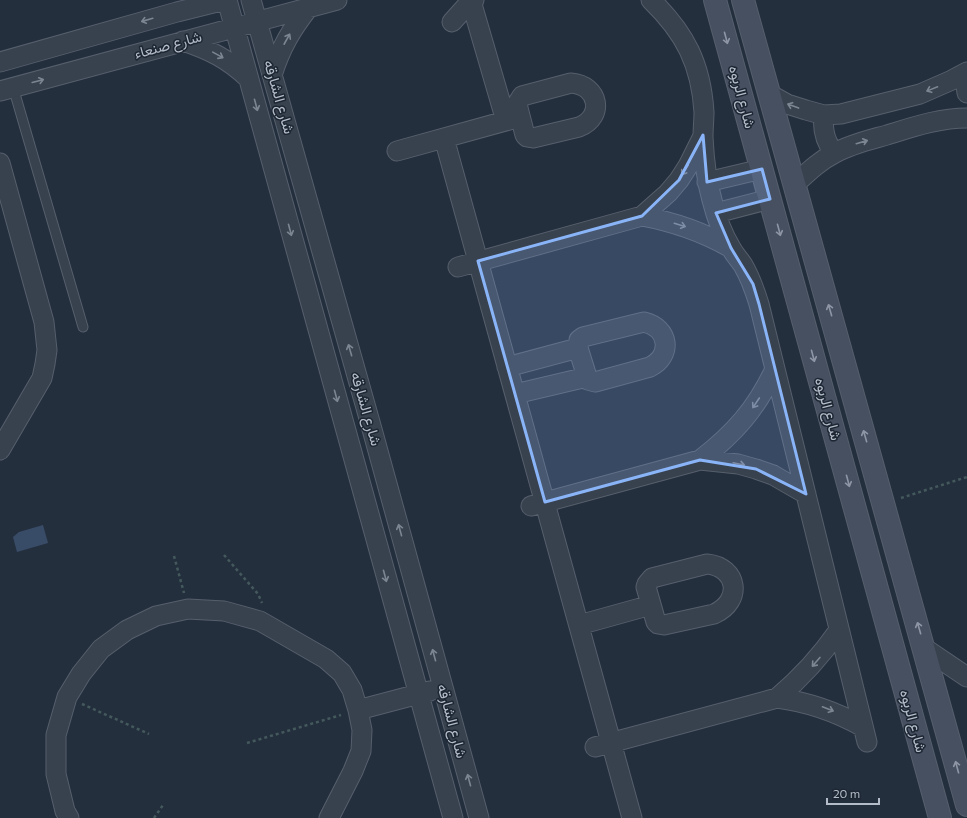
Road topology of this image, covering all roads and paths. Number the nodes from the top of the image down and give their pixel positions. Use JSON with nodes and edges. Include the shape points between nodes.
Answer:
{"nodes":[{"id":1,"x":226,"y":0,"type":"edge"},
{"id":2,"x":251,"y":0,"type":"edge"},
{"id":3,"x":337,"y":0,"type":"edge"},
{"id":4,"x":473,"y":0,"type":"edge"},
{"id":5,"x":651,"y":0,"type":"edge"},
{"id":6,"x":715,"y":0,"type":"edge"},
{"id":7,"x":743,"y":0,"type":"edge"},
{"id":8,"x":182,"y":6,"type":"edge"},
{"id":9,"x":309,"y":7,"type":"junction"},
{"id":10,"x":257,"y":21,"type":"junction"},
{"id":11,"x":452,"y":22,"type":"dead end"},
{"id":12,"x":234,"y":27,"type":"junction"},
{"id":13,"x":184,"y":41,"type":"junction"},
{"id":14,"x":0,"y":62,"type":"edge"},
{"id":15,"x":967,"y":72,"type":"edge"},
{"id":16,"x":272,"y":74,"type":"junction"},
{"id":17,"x":967,"y":76,"type":"edge"},
{"id":18,"x":248,"y":78,"type":"junction"},
{"id":19,"x":4,"y":88,"type":"edge"},
{"id":20,"x":967,"y":93,"type":"edge"},
{"id":21,"x":769,"y":94,"type":"junction"},
{"id":22,"x":824,"y":115,"type":"junction"},
{"id":23,"x":967,"y":118,"type":"edge"},
{"id":24,"x":703,"y":135,"type":"junction"},
{"id":25,"x":444,"y":138,"type":"junction"},
{"id":26,"x":397,"y":151,"type":"dead end"},
{"id":27,"x":834,"y":153,"type":"junction"},
{"id":28,"x":0,"y":164,"type":"edge"},
{"id":29,"x":762,"y":169,"type":"junction"},
{"id":30,"x":707,"y":182,"type":"junction"},
{"id":31,"x":794,"y":185,"type":"junction"},
{"id":32,"x":770,"y":198,"type":"junction"},
{"id":33,"x":716,"y":213,"type":"junction"},
{"id":34,"x":642,"y":216,"type":"junction"},
{"id":35,"x":731,"y":248,"type":"junction"},
{"id":36,"x":478,"y":261,"type":"junction"},
{"id":37,"x":458,"y":267,"type":"dead end"},
{"id":38,"x":820,"y":276,"type":"junction"},
{"id":39,"x":793,"y":282,"type":"junction"},
{"id":40,"x":83,"y":327,"type":"dead end"},
{"id":41,"x":578,"y":348,"type":"junction"},
{"id":42,"x":507,"y":367,"type":"junction"},
{"id":43,"x":775,"y":369,"type":"junction"},
{"id":44,"x":587,"y":377,"type":"junction"},
{"id":45,"x":515,"y":394,"type":"junction"},
{"id":46,"x":370,"y":422,"type":"junction"},
{"id":47,"x":345,"y":428,"type":"junction"},
{"id":48,"x":0,"y":450,"type":"edge"},
{"id":49,"x":700,"y":460,"type":"junction"},
{"id":50,"x":967,"y":477,"type":"edge"},
{"id":51,"x":806,"y":494,"type":"junction"},
{"id":52,"x":884,"y":503,"type":"junction"},
{"id":53,"x":538,"y":504,"type":"junction"},
{"id":54,"x":894,"y":542,"type":"junction"},
{"id":55,"x":866,"y":550,"type":"junction"},
{"id":56,"x":224,"y":555,"type":"dead end"},
{"id":57,"x":174,"y":556,"type":"dead end"},
{"id":58,"x":651,"y":605,"type":"dead end"},
{"id":59,"x":188,"y":609,"type":"junction"},
{"id":60,"x":260,"y":621,"type":"junction"},
{"id":61,"x":579,"y":625,"type":"junction"},
{"id":62,"x":839,"y":630,"type":"junction"},
{"id":63,"x":924,"y":648,"type":"junction"},
{"id":64,"x":967,"y":677,"type":"edge"},
{"id":65,"x":443,"y":688,"type":"junction"},
{"id":66,"x":418,"y":694,"type":"junction"},
{"id":67,"x":67,"y":697,"type":"junction"},
{"id":68,"x":777,"y":698,"type":"junction"},
{"id":69,"x":358,"y":710,"type":"junction"},
{"id":70,"x":149,"y":734,"type":"dead end"},
{"id":71,"x":247,"y":743,"type":"dead end"},
{"id":72,"x":603,"y":745,"type":"junction"},
{"id":73,"x":164,"y":805,"type":"dead end"},
{"id":74,"x":967,"y":805,"type":"edge"},
{"id":75,"x":69,"y":818,"type":"edge"},
{"id":76,"x":154,"y":818,"type":"edge"},
{"id":77,"x":329,"y":818,"type":"edge"},
{"id":78,"x":452,"y":818,"type":"edge"},
{"id":79,"x":479,"y":818,"type":"edge"},
{"id":80,"x":632,"y":818,"type":"edge"},
{"id":81,"x":940,"y":818,"type":"edge"}],
"edges":[{"from":1,"to":8,"type":"street","name":"شارع صنعاء"},
{"from":1,"to":12,"type":"street","name":"شارع الشارقه"},
{"from":2,"to":10,"type":"street","name":"شارع الشارقه"},
{"from":3,"to":9,"type":"street","name":"شارع صنعاء"},
{"from":4,"to":11,"type":"street"},
{"from":4,"to":25,"type":"street","via":[[513,119]]},
{"from":5,"to":24,"type":"street","via":[[667,15],[690,51],[702,92]]},
{"from":6,"to":29,"type":"street","name":"شارع الربوه","one_way":true},
{"from":7,"to":21,"type":"street","name":"شارع الربوه"},
{"from":8,"to":14,"type":"street","name":"شارع صنعاء","one_way":true},
{"from":9,"to":10,"type":"street","name":"شارع صنعاء"},
{"from":16,"to":9,"type":"street","one_way":true,"via":[[286,39]]},
{"from":10,"to":12,"type":"street","name":"شارع صنعاء"},
{"from":10,"to":16,"type":"street","name":"شارع الشارقه"},
{"from":12,"to":13,"type":"street","name":"شارع صنعاء"},
{"from":12,"to":18,"type":"street","name":"شارع الشارقه"},
{"from":13,"to":18,"type":"street","one_way":true,"via":[[218,55]]},
{"from":19,"to":13,"type":"street","name":"شارع صنعاء","one_way":true},
{"from":15,"to":22,"type":"street","one_way":true,"via":[[920,94],[841,114]]},
{"from":46,"to":16,"type":"street","name":"شارع الشارقه","one_way":true},
{"from":17,"to":20,"type":"street"},
{"from":18,"to":47,"type":"street","name":"شارع الشارقه","one_way":true},
{"from":19,"to":40,"type":"lane"},
{"from":22,"to":21,"type":"street","one_way":true,"via":[[787,104]]},
{"from":21,"to":31,"type":"street","name":"شارع الربوه"},
{"from":22,"to":27,"type":"street","via":[[824,134]]},
{"from":27,"to":23,"type":"street","one_way":true,"via":[[931,122]]},
{"from":24,"to":30,"type":"street"},
{"from":24,"to":34,"type":"street","one_way":true,"via":[[679,180]]},
{"from":25,"to":26,"type":"street"},
{"from":25,"to":36,"type":"street"},
{"from":27,"to":31,"type":"street"},
{"from":28,"to":48,"type":"street","via":[[44,322],[47,350],[42,378]]},
{"from":29,"to":30,"type":"street"},
{"from":29,"to":32,"type":"street","name":"شارع الربوه"},
{"from":30,"to":33,"type":"street"},
{"from":31,"to":38,"type":"street","name":"شارع الربوه"},
{"from":32,"to":33,"type":"street"},
{"from":32,"to":39,"type":"street","name":"شارع الربوه","one_way":true},
{"from":33,"to":35,"type":"street"},
{"from":34,"to":35,"type":"street","one_way":true,"via":[[688,228]]},
{"from":34,"to":36,"type":"street"},
{"from":35,"to":43,"type":"street","via":[[753,284]]},
{"from":36,"to":37,"type":"street"},
{"from":36,"to":42,"type":"street"},
{"from":38,"to":39,"type":"street"},
{"from":52,"to":38,"type":"street","name":"شارع الربوه","one_way":true},
{"from":39,"to":55,"type":"street","name":"شارع الربوه","one_way":true},
{"from":41,"to":42,"type":"street"},
{"from":41,"to":44,"type":"street"},
{"from":41,"to":44,"type":"street","via":[[579,340],[583,337],[644,322],[657,327],[664,339],[665,346],[661,359],[650,367],[595,382],[588,380]]},
{"from":42,"to":45,"type":"street"},
{"from":43,"to":49,"type":"street","one_way":true,"via":[[744,420],[731,435]]},
{"from":43,"to":51,"type":"street"},
{"from":44,"to":45,"type":"street"},
{"from":45,"to":53,"type":"street"},
{"from":46,"to":47,"type":"street"},
{"from":65,"to":46,"type":"street","name":"شارع الشارقه","one_way":true},
{"from":47,"to":66,"type":"street","name":"شارع الشارقه","one_way":true},
{"from":49,"to":51,"type":"street","one_way":true,"via":[[756,468]]},
{"from":49,"to":53,"type":"street"},
{"from":50,"to":52,"type":"path"},
{"from":51,"to":62,"type":"street"},
{"from":52,"to":54,"type":"street","name":"شارع الربوه"},
{"from":53,"to":61,"type":"street"},
{"from":54,"to":55,"type":"street"},
{"from":63,"to":54,"type":"street","name":"شارع الربوه","one_way":true},
{"from":55,"to":81,"type":"street","name":"شارع الربوه"},
{"from":56,"to":60,"type":"path","via":[[258,594],[262,606]]},
{"from":57,"to":59,"type":"path"},
{"from":58,"to":61,"type":"street"},
{"from":59,"to":60,"type":"street","via":[[224,611]]},
{"from":59,"to":67,"type":"street","via":[[156,616],[127,630],[101,649]]},
{"from":60,"to":69,"type":"street","via":[[326,659],[342,672],[352,690]]},
{"from":61,"to":72,"type":"street"},
{"from":62,"to":68,"type":"street","one_way":true,"via":[[811,667]]},
{"from":68,"to":62,"type":"street","one_way":true,"via":[[807,703],[836,712],[865,734]]},
{"from":63,"to":64,"type":"street"},
{"from":74,"to":63,"type":"street","name":"شارع الربوه","one_way":true},
{"from":65,"to":66,"type":"street"},
{"from":79,"to":65,"type":"street","name":"شارع الشارقه","one_way":true},
{"from":66,"to":69,"type":"street"},
{"from":66,"to":78,"type":"street","name":"شارع الشارقه"},
{"from":67,"to":70,"type":"path"},
{"from":67,"to":75,"type":"street","via":[[56,734],[56,774]]},
{"from":68,"to":72,"type":"street"},
{"from":69,"to":71,"type":"path"},
{"from":69,"to":77,"type":"street","via":[[362,730],[361,751]]},
{"from":72,"to":80,"type":"street"},
{"from":73,"to":76,"type":"path"}]}
